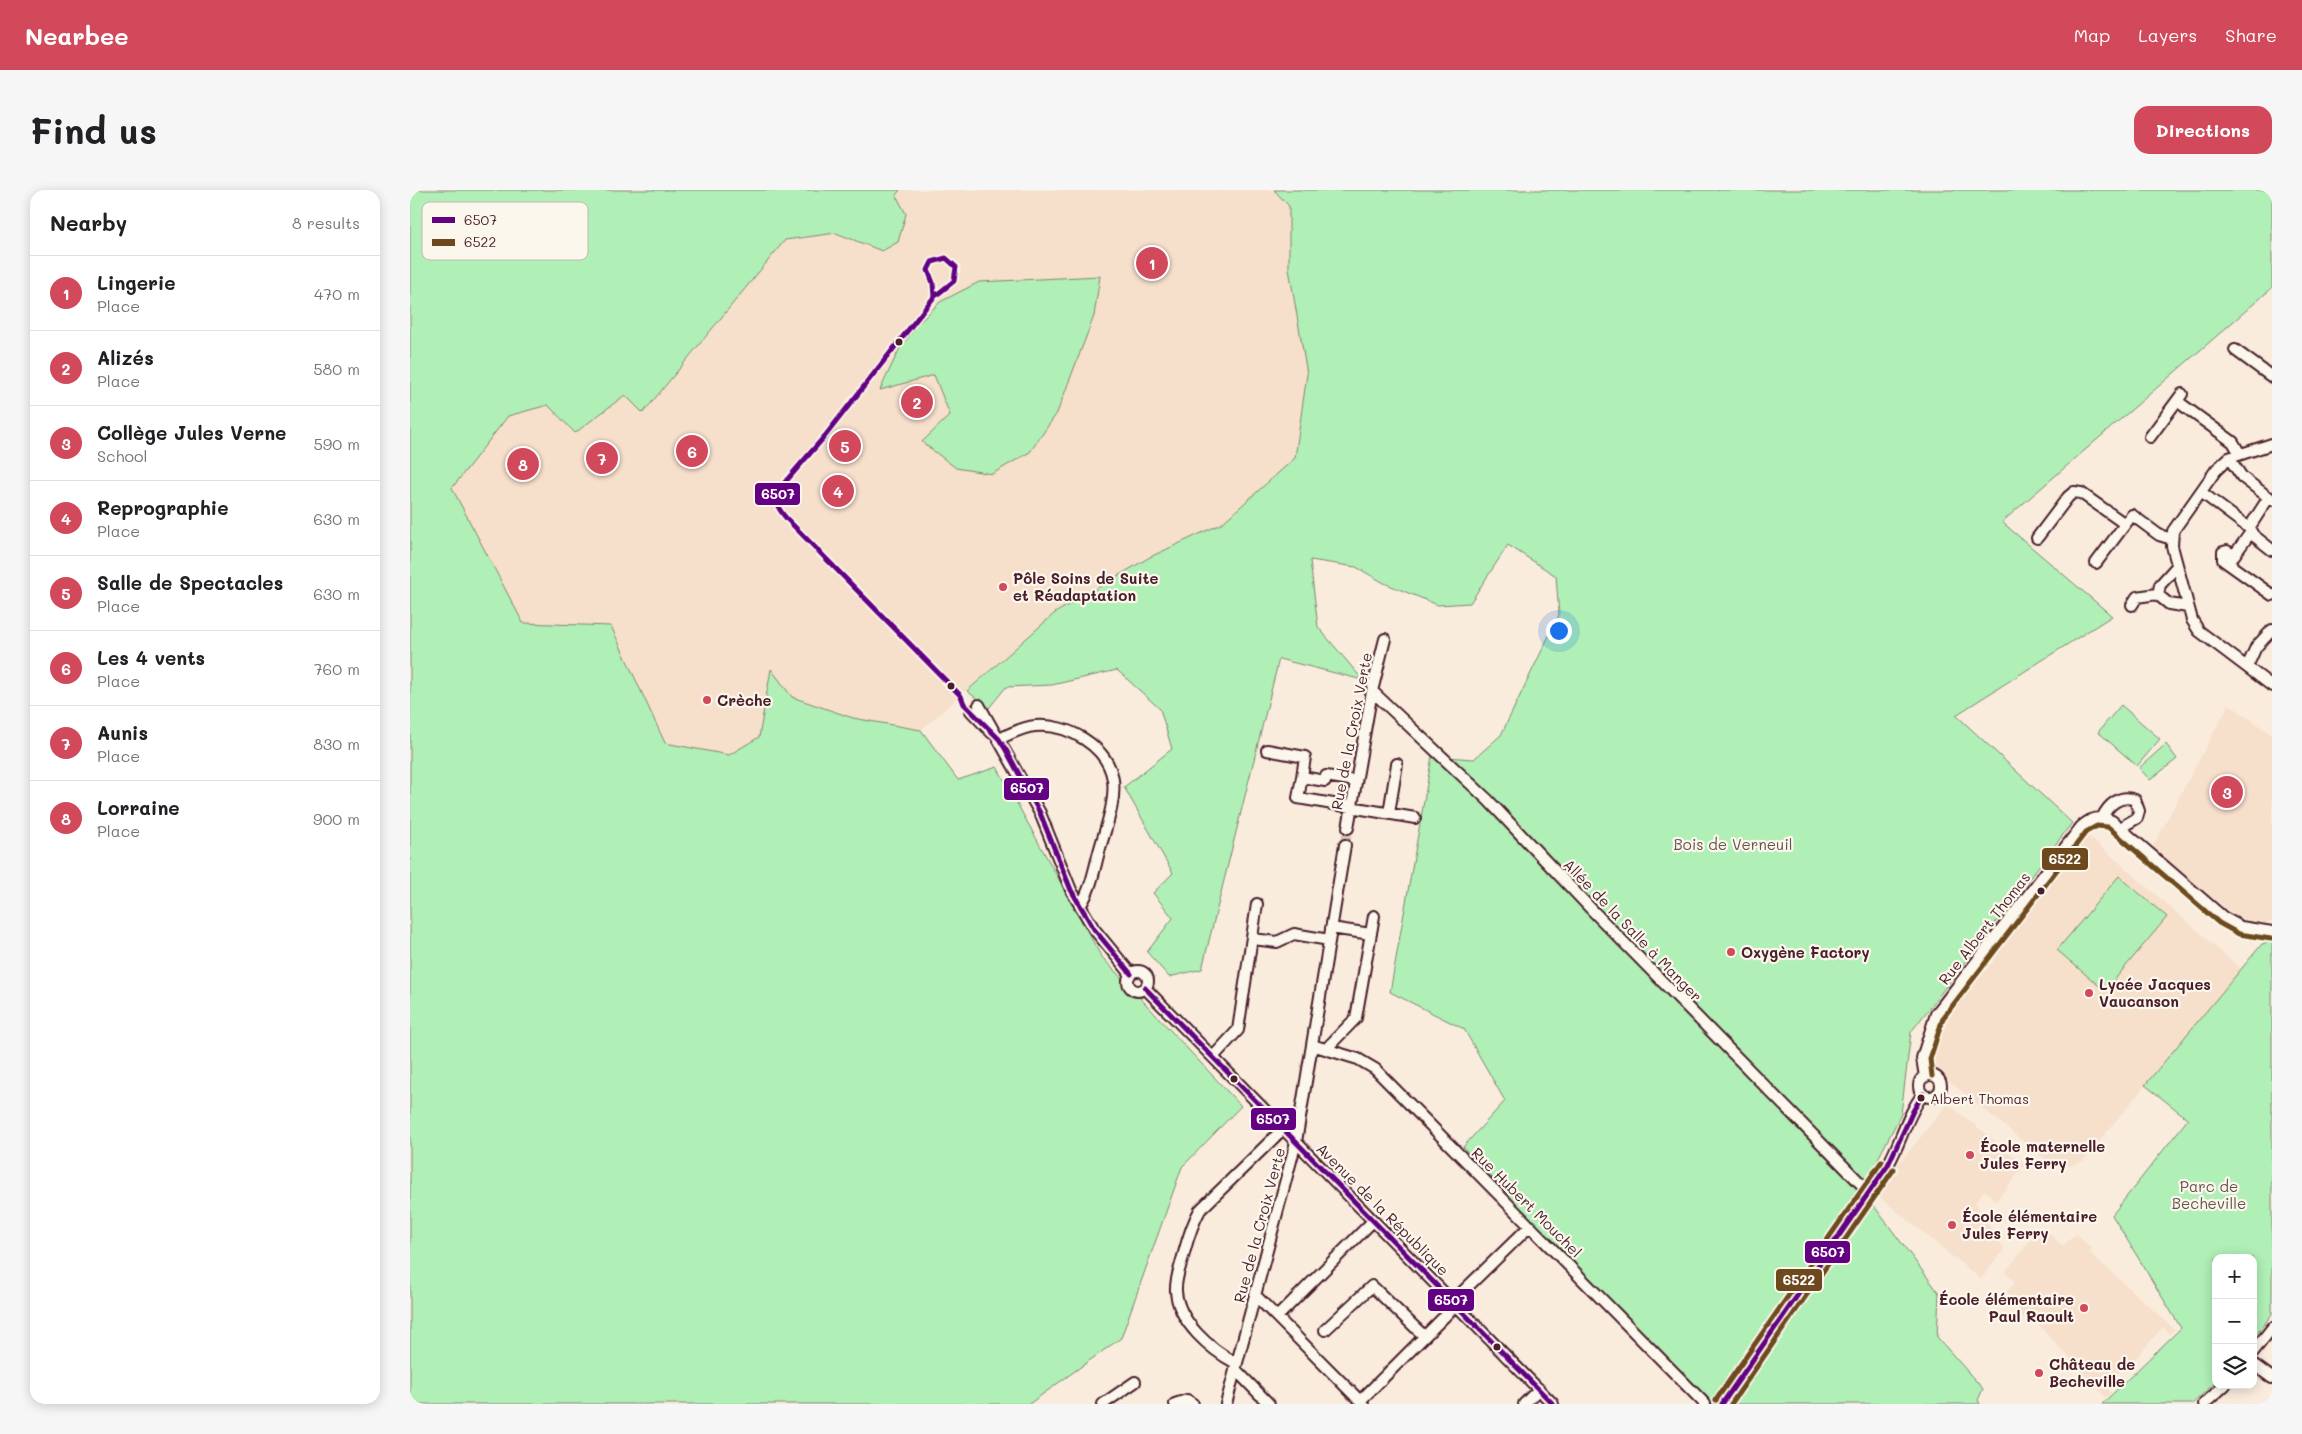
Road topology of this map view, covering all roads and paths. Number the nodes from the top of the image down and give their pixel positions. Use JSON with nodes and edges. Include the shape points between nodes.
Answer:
{"nodes":[{"id":1,"x":2235,"y":350,"type":"dead end"},
{"id":2,"x":2272,"y":377,"type":"edge"},
{"id":3,"x":2150,"y":437,"type":"dead end"},
{"id":4,"x":2272,"y":444,"type":"edge"},
{"id":5,"x":2240,"y":454,"type":"junction"},
{"id":6,"x":2229,"y":458,"type":"junction"},
{"id":7,"x":2201,"y":492,"type":"junction"},
{"id":8,"x":2270,"y":498,"type":"edge"},
{"id":9,"x":2124,"y":524,"type":"junction"},
{"id":10,"x":2250,"y":530,"type":"junction"},
{"id":11,"x":2037,"y":538,"type":"dead end"},
{"id":12,"x":2172,"y":539,"type":"junction"},
{"id":13,"x":2272,"y":550,"type":"edge"},
{"id":14,"x":2096,"y":562,"type":"dead end"},
{"id":15,"x":2177,"y":566,"type":"junction"},
{"id":16,"x":2158,"y":594,"type":"junction"},
{"id":17,"x":2272,"y":595,"type":"edge"},
{"id":18,"x":2132,"y":605,"type":"dead end"},
{"id":19,"x":2188,"y":607,"type":"junction"},
{"id":20,"x":2272,"y":630,"type":"edge"},
{"id":21,"x":1385,"y":639,"type":"dead end"},
{"id":22,"x":2247,"y":667,"type":"junction"},
{"id":23,"x":2272,"y":686,"type":"edge"},
{"id":24,"x":1372,"y":691,"type":"junction"},
{"id":25,"x":975,"y":708,"type":"dead end"},
{"id":26,"x":999,"y":739,"type":"junction"},
{"id":27,"x":1267,"y":750,"type":"dead end"},
{"id":28,"x":1398,"y":764,"type":"dead end"},
{"id":29,"x":1302,"y":777,"type":"junction"},
{"id":30,"x":1356,"y":781,"type":"junction"},
{"id":31,"x":1352,"y":808,"type":"junction"},
{"id":32,"x":1389,"y":813,"type":"junction"},
{"id":33,"x":1415,"y":818,"type":"dead end"},
{"id":34,"x":2102,"y":818,"type":"junction"},
{"id":35,"x":1348,"y":828,"type":"tunnel mouth"},
{"id":36,"x":2120,"y":828,"type":"junction"},
{"id":37,"x":1345,"y":845,"type":"tunnel mouth"},
{"id":38,"x":1257,"y":904,"type":"dead end"},
{"id":39,"x":1080,"y":906,"type":"junction"},
{"id":40,"x":1374,"y":916,"type":"dead end"},
{"id":41,"x":1331,"y":928,"type":"junction"},
{"id":42,"x":2272,"y":932,"type":"edge"},
{"id":43,"x":1371,"y":934,"type":"junction"},
{"id":44,"x":1253,"y":939,"type":"junction"},
{"id":45,"x":1329,"y":940,"type":"junction"},
{"id":46,"x":1312,"y":1045,"type":"junction"},
{"id":47,"x":1326,"y":1050,"type":"junction"},
{"id":48,"x":1213,"y":1057,"type":"junction"},
{"id":49,"x":1925,"y":1077,"type":"junction"},
{"id":50,"x":1923,"y":1094,"type":"junction"},
{"id":51,"x":1283,"y":1129,"type":"junction"},
{"id":52,"x":1296,"y":1142,"type":"junction"},
{"id":53,"x":1869,"y":1192,"type":"junction"},
{"id":54,"x":1373,"y":1221,"type":"junction"},
{"id":55,"x":1530,"y":1226,"type":"junction"},
{"id":56,"x":1256,"y":1296,"type":"junction"},
{"id":57,"x":1454,"y":1303,"type":"junction"},
{"id":58,"x":1277,"y":1317,"type":"junction"},
{"id":59,"x":2272,"y":1328,"type":"edge"},
{"id":60,"x":1325,"y":1330,"type":"dead end"},
{"id":61,"x":1424,"y":1336,"type":"junction"},
{"id":62,"x":2257,"y":1347,"type":"edge"},
{"id":63,"x":1235,"y":1366,"type":"junction"},
{"id":64,"x":2257,"y":1367,"type":"edge"},
{"id":65,"x":2272,"y":1378,"type":"edge"},
{"id":66,"x":1135,"y":1382,"type":"dead end"},
{"id":67,"x":1539,"y":1389,"type":"junction"},
{"id":68,"x":2221,"y":1389,"type":"edge"},
{"id":69,"x":1362,"y":1402,"type":"edge"},
{"id":70,"x":1103,"y":1404,"type":"edge"},
{"id":71,"x":1175,"y":1404,"type":"edge"},
{"id":72,"x":1193,"y":1404,"type":"edge"},
{"id":73,"x":1226,"y":1404,"type":"edge"},
{"id":74,"x":1269,"y":1404,"type":"edge"},
{"id":75,"x":1524,"y":1404,"type":"edge"},
{"id":76,"x":1553,"y":1404,"type":"edge"},
{"id":77,"x":1705,"y":1404,"type":"edge"},
{"id":78,"x":1722,"y":1404,"type":"edge"},
{"id":79,"x":2204,"y":1404,"type":"edge"}],
"edges":[{"from":1,"to":2,"type":"street"},
{"from":3,"to":5,"type":"street","via":[[2180,398],[2233,442]]},
{"from":4,"to":5,"type":"street"},
{"from":5,"to":6,"type":"street"},
{"from":6,"to":7,"type":"street"},
{"from":6,"to":8,"type":"street","via":[[2242,478]]},
{"from":7,"to":10,"type":"street"},
{"from":7,"to":12,"type":"street","via":[[2173,531]]},
{"from":8,"to":10,"type":"street"},
{"from":9,"to":11,"type":"street","via":[[2081,493],[2074,492]]},
{"from":9,"to":12,"type":"street","via":[[2132,515],[2159,535]]},
{"from":9,"to":14,"type":"street"},
{"from":10,"to":13,"type":"street"},
{"from":10,"to":17,"type":"street","via":[[2231,559]]},
{"from":12,"to":15,"type":"street"},
{"from":15,"to":16,"type":"street","via":[[2160,585]]},
{"from":15,"to":19,"type":"street"},
{"from":16,"to":18,"type":"street","via":[[2137,597]]},
{"from":16,"to":19,"type":"street","via":[[2168,604]]},
{"from":19,"to":22,"type":"street","via":[[2199,631]]},
{"from":20,"to":22,"type":"street","via":[[2256,647]]},
{"from":21,"to":24,"type":"street","name":"Rue de la Croix Verte"},
{"from":22,"to":23,"type":"street"},
{"from":24,"to":30,"type":"street","name":"Rue de la Croix Verte"},
{"from":24,"to":53,"type":"street","name":"Allée de la Salle à Manger","via":[[1488,800],[1600,919]]},
{"from":25,"to":26,"type":"street"},
{"from":26,"to":39,"type":"street","via":[[1040,813]]},
{"from":26,"to":39,"type":"street","via":[[1023,728],[1058,727],[1081,737],[1108,764],[1113,780],[1113,797],[1093,874]]},
{"from":27,"to":29,"type":"street","via":[[1305,757]]},
{"from":28,"to":32,"type":"street"},
{"from":29,"to":30,"type":"street","via":[[1325,781],[1326,776]]},
{"from":29,"to":31,"type":"street","via":[[1298,798]]},
{"from":30,"to":31,"type":"street","name":"Rue de la Croix Verte"},
{"from":31,"to":32,"type":"street"},
{"from":31,"to":35,"type":"street","name":"Rue de la Croix Verte"},
{"from":32,"to":33,"type":"street"},
{"from":34,"to":36,"type":"street"},
{"from":34,"to":36,"type":"street","via":[[2109,806],[2117,801],[2135,800],[2138,818]]},
{"from":34,"to":49,"type":"street","name":"Rue Albert Thomas","via":[[2092,819],[2081,827],[1936,1014],[1922,1058]]},
{"from":36,"to":42,"type":"street","via":[[2223,917],[2241,927]]},
{"from":37,"to":41,"type":"street","name":"Rue de la Croix Verte"},
{"from":38,"to":44,"type":"street"},
{"from":39,"to":48,"type":"street","name":"Avenue de la République","via":[[1100,937],[1131,974],[1138,971],[1145,974],[1148,981],[1145,988]]},
{"from":40,"to":43,"type":"street"},
{"from":41,"to":43,"type":"street"},
{"from":41,"to":45,"type":"street","name":"Rue de la Croix Verte"},
{"from":43,"to":47,"type":"street","via":[[1356,1018]]},
{"from":44,"to":45,"type":"street","via":[[1277,942],[1294,934]]},
{"from":44,"to":48,"type":"street","via":[[1238,1030]]},
{"from":45,"to":46,"type":"street","name":"Rue de la Croix Verte"},
{"from":46,"to":47,"type":"street","name":"Rue Hubert Mouchel"},
{"from":46,"to":52,"type":"street","name":"Rue de la Croix Verte"},
{"from":47,"to":55,"type":"street","name":"Rue Hubert Mouchel","via":[[1358,1059],[1375,1069]]},
{"from":48,"to":51,"type":"street","name":"Avenue de la République"},
{"from":49,"to":50,"type":"street","via":[[1919,1085]]},
{"from":49,"to":50,"type":"street","via":[[1935,1076],[1941,1087],[1936,1095],[1929,1097]]},
{"from":50,"to":53,"type":"street","via":[[1912,1108],[1888,1165]]},
{"from":51,"to":52,"type":"street","name":"Avenue de la République"},
{"from":51,"to":63,"type":"street","via":[[1200,1210],[1192,1225],[1177,1279],[1179,1306],[1186,1320]]},
{"from":52,"to":54,"type":"street","name":"Avenue de la République"},
{"from":52,"to":56,"type":"street","name":"Rue de la Croix Verte"},
{"from":53,"to":78,"type":"street"},
{"from":54,"to":57,"type":"street","name":"Avenue de la République"},
{"from":54,"to":58,"type":"street"},
{"from":55,"to":57,"type":"street"},
{"from":55,"to":77,"type":"street","name":"Rue Hubert Mouchel"},
{"from":56,"to":58,"type":"street"},
{"from":56,"to":63,"type":"street","name":"Rue de la Croix Verte"},
{"from":57,"to":61,"type":"street"},
{"from":57,"to":67,"type":"street","name":"Avenue de la République"},
{"from":58,"to":69,"type":"street"},
{"from":59,"to":62,"type":"street"},
{"from":60,"to":61,"type":"street","via":[[1372,1286]]},
{"from":61,"to":69,"type":"street"},
{"from":63,"to":73,"type":"street","name":"Rue de la Croix Verte"},
{"from":63,"to":74,"type":"street"},
{"from":64,"to":65,"type":"street"},
{"from":66,"to":70,"type":"street"},
{"from":67,"to":75,"type":"street"},
{"from":67,"to":76,"type":"street","name":"Avenue de la République"},
{"from":68,"to":79,"type":"street"},
{"from":71,"to":72,"type":"street","via":[[1187,1400]]}]}
